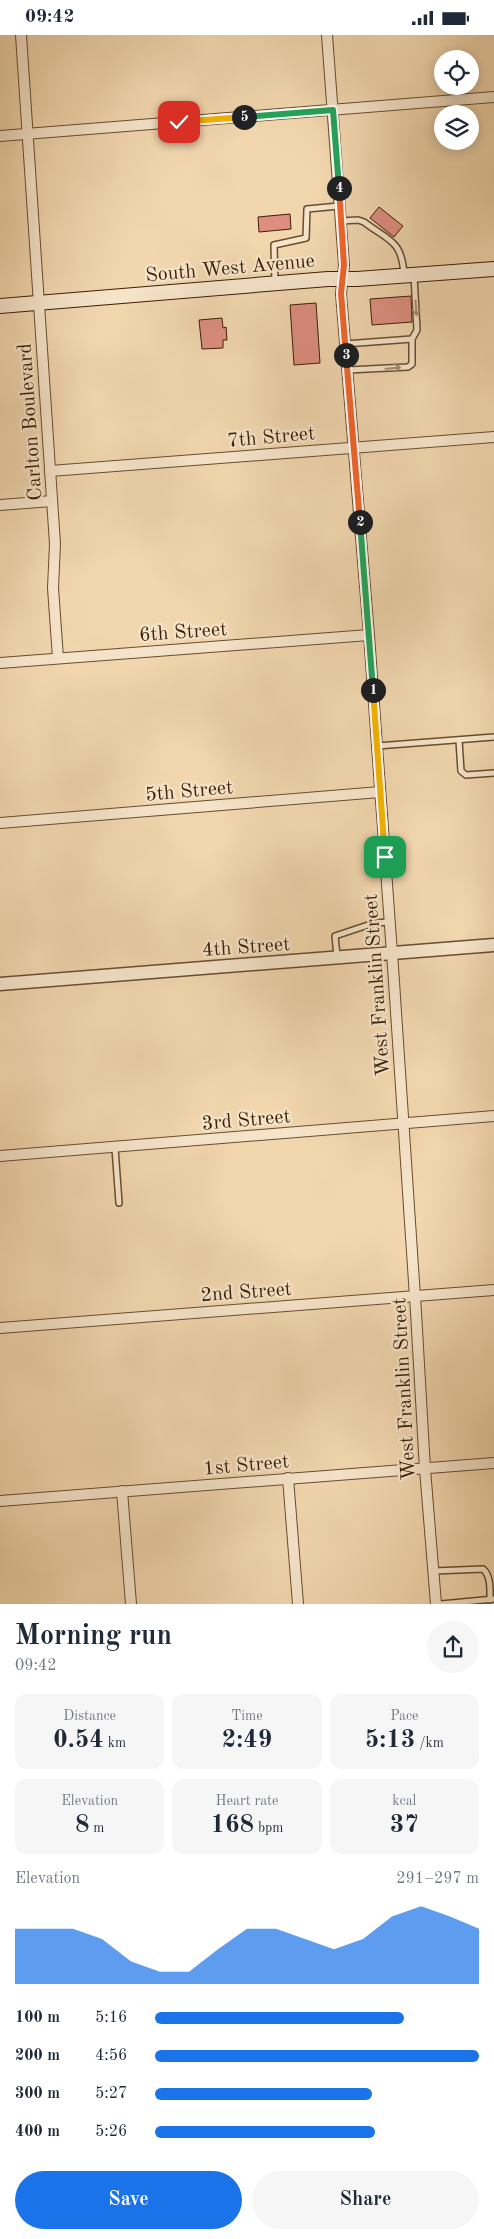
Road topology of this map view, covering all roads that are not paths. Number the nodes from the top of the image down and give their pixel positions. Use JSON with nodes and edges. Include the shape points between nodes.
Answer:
{"nodes":[{"id":1,"x":21,"y":35,"type":"edge"},
{"id":2,"x":327,"y":35,"type":"edge"},
{"id":3,"x":494,"y":97,"type":"edge"},
{"id":4,"x":333,"y":110,"type":"junction"},
{"id":5,"x":27,"y":134,"type":"junction"},
{"id":6,"x":0,"y":136,"type":"edge"},
{"id":7,"x":340,"y":206,"type":"junction"},
{"id":8,"x":341,"y":221,"type":"junction"},
{"id":9,"x":494,"y":269,"type":"edge"},
{"id":10,"x":409,"y":276,"type":"junction"},
{"id":11,"x":343,"y":280,"type":"junction"},
{"id":12,"x":275,"y":283,"type":"junction"},
{"id":13,"x":39,"y":303,"type":"junction"},
{"id":14,"x":0,"y":306,"type":"edge"},
{"id":15,"x":412,"y":339,"type":"junction"},
{"id":16,"x":344,"y":344,"type":"junction"},
{"id":17,"x":348,"y":370,"type":"junction"},
{"id":18,"x":494,"y":437,"type":"edge"},
{"id":19,"x":354,"y":447,"type":"junction"},
{"id":20,"x":50,"y":471,"type":"junction"},
{"id":21,"x":52,"y":501,"type":"junction"},
{"id":22,"x":0,"y":505,"type":"edge"},
{"id":23,"x":369,"y":635,"type":"junction"},
{"id":24,"x":58,"y":658,"type":"junction"},
{"id":25,"x":0,"y":663,"type":"edge"},
{"id":26,"x":494,"y":737,"type":"edge"},
{"id":27,"x":459,"y":739,"type":"junction"},
{"id":28,"x":377,"y":746,"type":"junction"},
{"id":29,"x":494,"y":773,"type":"edge"},
{"id":30,"x":380,"y":792,"type":"junction"},
{"id":31,"x":0,"y":823,"type":"edge"},
{"id":32,"x":390,"y":922,"type":"junction"},
{"id":33,"x":494,"y":945,"type":"edge"},
{"id":34,"x":392,"y":953,"type":"junction"},
{"id":35,"x":337,"y":957,"type":"junction"},
{"id":36,"x":0,"y":984,"type":"edge"},
{"id":37,"x":494,"y":1116,"type":"edge"},
{"id":38,"x":403,"y":1123,"type":"junction"},
{"id":39,"x":115,"y":1148,"type":"junction"},
{"id":40,"x":0,"y":1156,"type":"edge"},
{"id":41,"x":119,"y":1203,"type":"dead end"},
{"id":42,"x":494,"y":1290,"type":"edge"},
{"id":43,"x":415,"y":1296,"type":"junction"},
{"id":44,"x":0,"y":1328,"type":"edge"},
{"id":45,"x":494,"y":1463,"type":"edge"},
{"id":46,"x":424,"y":1469,"type":"junction"},
{"id":47,"x":288,"y":1478,"type":"junction"},
{"id":48,"x":122,"y":1491,"type":"junction"},
{"id":49,"x":0,"y":1501,"type":"edge"},
{"id":50,"x":433,"y":1571,"type":"junction"},
{"id":51,"x":492,"y":1599,"type":"edge"},
{"id":52,"x":131,"y":1604,"type":"edge"},
{"id":53,"x":298,"y":1604,"type":"edge"},
{"id":54,"x":436,"y":1604,"type":"edge"},
{"id":55,"x":441,"y":1604,"type":"edge"}],
"edges":[{"from":1,"to":5,"type":"street","name":"Carlton Boulevard"},
{"from":2,"to":4,"type":"street","name":"West Franklin Street"},
{"from":3,"to":4,"type":"street"},
{"from":4,"to":5,"type":"street"},
{"from":4,"to":7,"type":"street","name":"West Franklin Street"},
{"from":5,"to":6,"type":"street"},
{"from":5,"to":13,"type":"street","name":"Carlton Boulevard"},
{"from":7,"to":8,"type":"street","name":"West Franklin Street"},
{"from":7,"to":12,"type":"lane","via":[[307,209],[306,238],[274,245]]},
{"from":8,"to":10,"type":"lane","via":[[364,222],[398,247]]},
{"from":8,"to":11,"type":"street","name":"West Franklin Street"},
{"from":9,"to":10,"type":"main road","name":"South West Avenue"},
{"from":10,"to":11,"type":"main road","name":"South West Avenue"},
{"from":10,"to":15,"type":"lane","one_way":true,"via":[[417,330]]},
{"from":11,"to":12,"type":"main road","name":"South West Avenue"},
{"from":11,"to":16,"type":"street","name":"West Franklin Street"},
{"from":12,"to":13,"type":"main road","name":"South West Avenue"},
{"from":13,"to":14,"type":"main road","name":"South West Avenue"},
{"from":13,"to":20,"type":"street","name":"Carlton Boulevard"},
{"from":15,"to":16,"type":"lane"},
{"from":17,"to":15,"type":"lane","one_way":true,"via":[[408,367],[412,365]]},
{"from":16,"to":17,"type":"street","name":"West Franklin Street"},
{"from":17,"to":19,"type":"street","name":"West Franklin Street"},
{"from":18,"to":19,"type":"street","name":"7th Street"},
{"from":19,"to":20,"type":"street","name":"7th Street"},
{"from":19,"to":23,"type":"street","name":"West Franklin Street"},
{"from":20,"to":21,"type":"street","name":"Carlton Boulevard"},
{"from":21,"to":22,"type":"street"},
{"from":21,"to":24,"type":"street","name":"Carlton Boulevard"},
{"from":23,"to":24,"type":"street","name":"6th Street"},
{"from":23,"to":28,"type":"street","name":"West Franklin Street"},
{"from":24,"to":25,"type":"street","name":"6th Street"},
{"from":26,"to":27,"type":"lane"},
{"from":27,"to":28,"type":"lane"},
{"from":27,"to":29,"type":"lane","via":[[461,771],[466,775]]},
{"from":28,"to":30,"type":"street","name":"West Franklin Street"},
{"from":30,"to":31,"type":"street","name":"5th Street"},
{"from":30,"to":32,"type":"street","name":"West Franklin Street"},
{"from":32,"to":34,"type":"street","name":"West Franklin Street"},
{"from":32,"to":35,"type":"lane","via":[[374,923],[335,936]]},
{"from":33,"to":34,"type":"street","name":"4th Street"},
{"from":34,"to":35,"type":"street","name":"4th Street"},
{"from":34,"to":38,"type":"street","name":"West Franklin Street"},
{"from":35,"to":36,"type":"street","name":"4th Street"},
{"from":37,"to":38,"type":"street","name":"3rd Street"},
{"from":38,"to":39,"type":"street","name":"3rd Street"},
{"from":38,"to":43,"type":"street","name":"West Franklin Street"},
{"from":39,"to":40,"type":"street","name":"3rd Street"},
{"from":39,"to":41,"type":"lane"},
{"from":42,"to":43,"type":"street","name":"2nd Street"},
{"from":43,"to":44,"type":"street","name":"2nd Street"},
{"from":43,"to":46,"type":"street","name":"West Franklin Street"},
{"from":45,"to":46,"type":"street","name":"1st Street"},
{"from":46,"to":47,"type":"street","name":"1st Street"},
{"from":46,"to":50,"type":"street","name":"West Franklin Street"},
{"from":47,"to":48,"type":"street","name":"1st Street"},
{"from":47,"to":53,"type":"street"},
{"from":48,"to":49,"type":"street","name":"1st Street"},
{"from":48,"to":52,"type":"street"},
{"from":50,"to":51,"type":"lane","via":[[484,1569]]},
{"from":50,"to":54,"type":"street","name":"West Franklin Street"},
{"from":51,"to":55,"type":"lane"}]}
